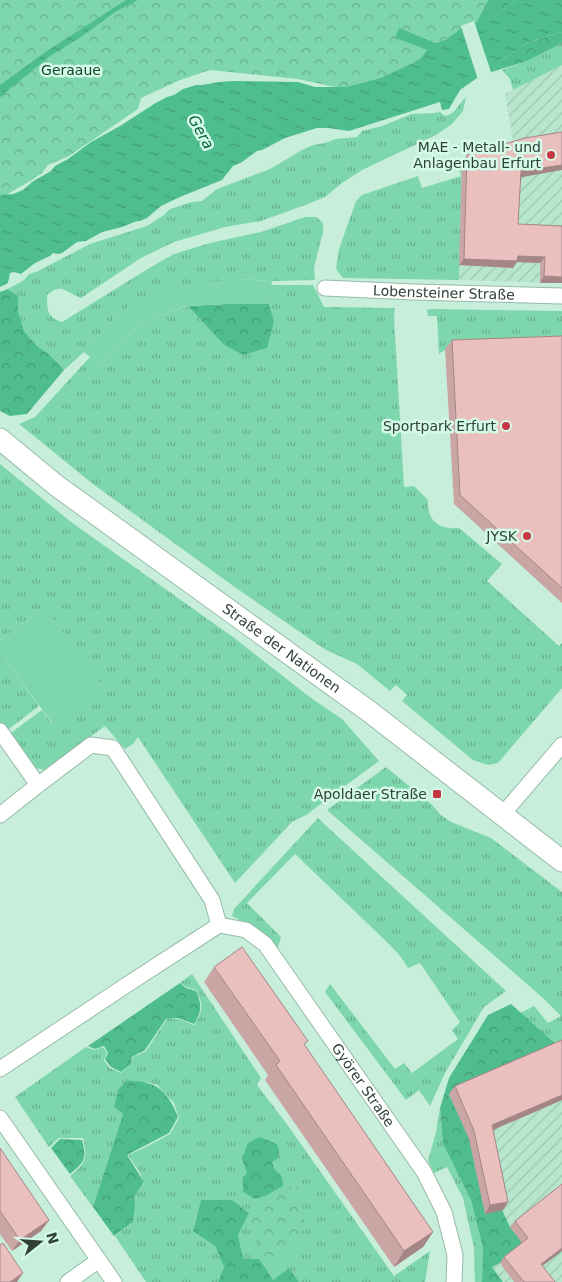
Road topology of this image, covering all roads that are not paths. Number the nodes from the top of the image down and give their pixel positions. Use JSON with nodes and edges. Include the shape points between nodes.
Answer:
{"nodes":[{"id":1,"x":324,"y":288,"type":"dead end"},
{"id":2,"x":562,"y":296,"type":"edge"},
{"id":3,"x":0,"y":439,"type":"edge"},
{"id":4,"x":0,"y":731,"type":"edge"},
{"id":5,"x":562,"y":745,"type":"edge"},
{"id":6,"x":38,"y":785,"type":"junction"},
{"id":7,"x":0,"y":815,"type":"edge"},
{"id":8,"x":502,"y":815,"type":"junction"},
{"id":9,"x":562,"y":861,"type":"edge"},
{"id":10,"x":219,"y":925,"type":"junction"},
{"id":11,"x":0,"y":1069,"type":"edge"},
{"id":12,"x":0,"y":1118,"type":"edge"},
{"id":13,"x":99,"y":1260,"type":"junction"},
{"id":14,"x":68,"y":1282,"type":"edge"},
{"id":15,"x":114,"y":1282,"type":"edge"},
{"id":16,"x":454,"y":1282,"type":"edge"}],
"edges":[{"from":1,"to":2,"type":"street","name":"Lobensteiner Straße"},
{"from":3,"to":8,"type":"main road","name":"Straße der Nationen","via":[[57,486],[370,712]]},
{"from":4,"to":6,"type":"street"},
{"from":5,"to":8,"type":"street"},
{"from":6,"to":7,"type":"street"},
{"from":6,"to":10,"type":"street","via":[[91,745],[112,748],[212,900]]},
{"from":8,"to":9,"type":"main road","name":"Straße der Nationen"},
{"from":10,"to":11,"type":"street"},
{"from":10,"to":16,"type":"street","name":"Györer Straße","via":[[246,930],[265,944],[424,1172],[444,1212],[455,1255]]},
{"from":12,"to":13,"type":"street"},
{"from":13,"to":14,"type":"street"},
{"from":13,"to":15,"type":"street"}]}
